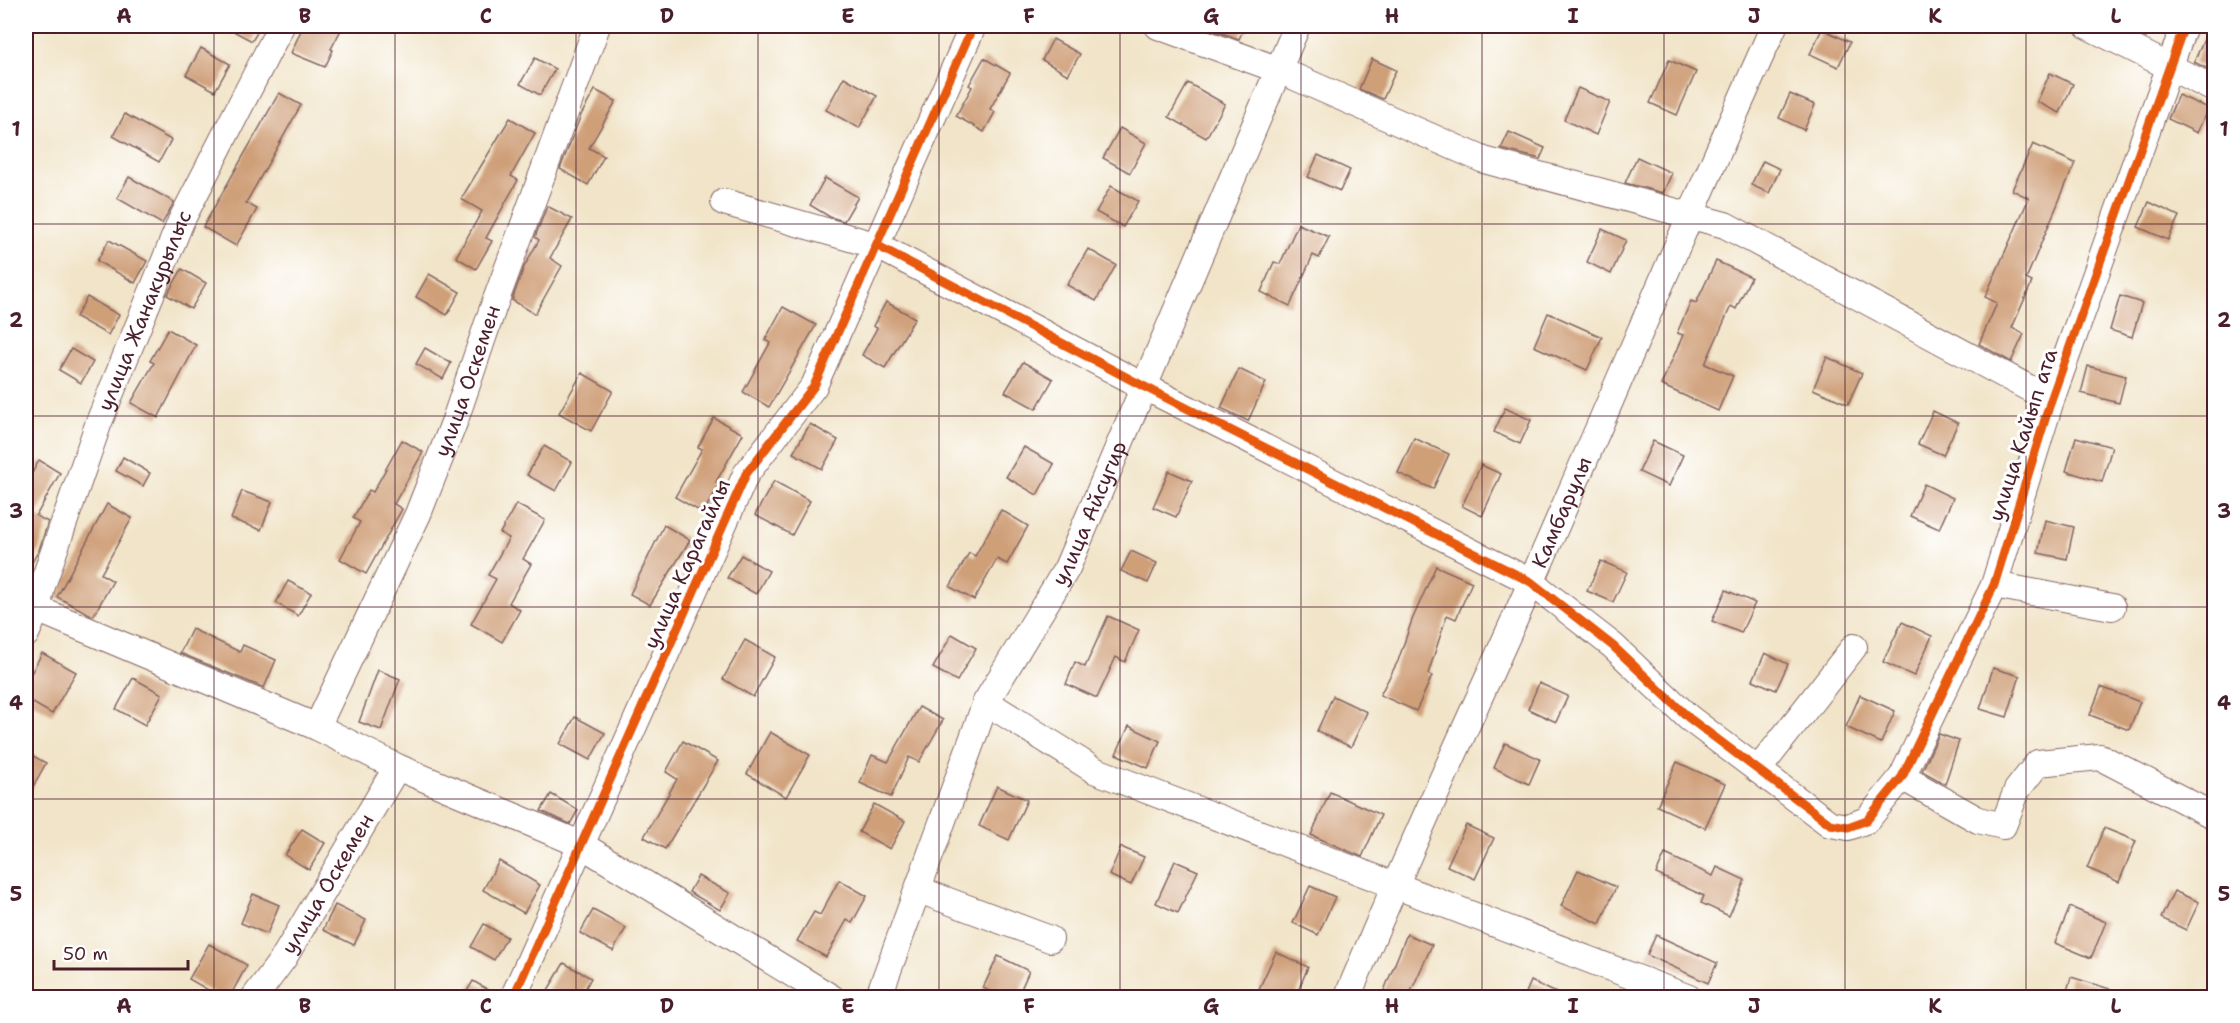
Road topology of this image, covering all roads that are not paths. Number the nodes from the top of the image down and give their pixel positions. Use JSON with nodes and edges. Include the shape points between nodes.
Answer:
{"nodes":[{"id":1,"x":281,"y":26,"type":"edge"},
{"id":2,"x":597,"y":26,"type":"edge"},
{"id":3,"x":973,"y":26,"type":"edge"},
{"id":4,"x":1158,"y":26,"type":"edge"},
{"id":5,"x":1297,"y":26,"type":"edge"},
{"id":6,"x":1774,"y":26,"type":"edge"},
{"id":7,"x":2088,"y":26,"type":"edge"},
{"id":8,"x":2184,"y":26,"type":"edge"},
{"id":9,"x":2171,"y":66,"type":"junction"},
{"id":10,"x":1279,"y":70,"type":"junction"},
{"id":11,"x":2214,"y":89,"type":"edge"},
{"id":12,"x":724,"y":202,"type":"dead end"},
{"id":13,"x":1689,"y":215,"type":"junction"},
{"id":14,"x":878,"y":246,"type":"junction"},
{"id":15,"x":1143,"y":386,"type":"junction"},
{"id":16,"x":2051,"y":400,"type":"junction"},
{"id":17,"x":1531,"y":582,"type":"junction"},
{"id":18,"x":1994,"y":585,"type":"junction"},
{"id":19,"x":35,"y":591,"type":"edge"},
{"id":20,"x":2112,"y":606,"type":"dead end"},
{"id":21,"x":26,"y":634,"type":"edge"},
{"id":22,"x":1854,"y":647,"type":"dead end"},
{"id":23,"x":986,"y":702,"type":"junction"},
{"id":24,"x":317,"y":727,"type":"junction"},
{"id":25,"x":397,"y":767,"type":"junction"},
{"id":26,"x":1758,"y":770,"type":"junction"},
{"id":27,"x":1902,"y":777,"type":"junction"},
{"id":28,"x":2214,"y":816,"type":"edge"},
{"id":29,"x":580,"y":844,"type":"junction"},
{"id":30,"x":1394,"y":884,"type":"junction"},
{"id":31,"x":919,"y":890,"type":"junction"},
{"id":32,"x":1050,"y":939,"type":"dead end"},
{"id":33,"x":254,"y":998,"type":"edge"},
{"id":34,"x":513,"y":998,"type":"edge"},
{"id":35,"x":832,"y":998,"type":"edge"},
{"id":36,"x":878,"y":998,"type":"edge"},
{"id":37,"x":1347,"y":998,"type":"edge"},
{"id":38,"x":1689,"y":998,"type":"edge"}],
"edges":[{"from":1,"to":19,"type":"street","name":"улица Жанакурылыс","via":[[181,221]]},
{"from":2,"to":24,"type":"street","name":"улица Оскемен","via":[[422,504]]},
{"from":3,"to":14,"type":"street","name":"улица Карагайлы"},
{"from":4,"to":10,"type":"street"},
{"from":5,"to":10,"type":"street","name":"улица Айсугир"},
{"from":6,"to":13,"type":"street","name":"Камбарулы"},
{"from":7,"to":9,"type":"street"},
{"from":8,"to":9,"type":"street","name":"улица Кайып ата"},
{"from":9,"to":11,"type":"street"},
{"from":9,"to":16,"type":"street","name":"улица Кайып ата"},
{"from":10,"to":13,"type":"street","via":[[1484,160]]},
{"from":10,"to":15,"type":"street","name":"улица Айсугир"},
{"from":12,"to":14,"type":"street"},
{"from":13,"to":16,"type":"street","via":[[1725,225]]},
{"from":13,"to":17,"type":"street","name":"Камбарулы"},
{"from":14,"to":15,"type":"street"},
{"from":14,"to":29,"type":"street","name":"улица Карагайлы","via":[[814,386],[746,474]]},
{"from":15,"to":17,"type":"street"},
{"from":15,"to":23,"type":"street","name":"улица Айсугир","via":[[1068,568]]},
{"from":16,"to":18,"type":"street","name":"улица Кайып ата"},
{"from":17,"to":26,"type":"street","via":[[1613,646],[1689,718]]},
{"from":17,"to":30,"type":"street","name":"Камбарулы"},
{"from":18,"to":20,"type":"street"},
{"from":18,"to":27,"type":"street","name":"улица Кайып ата"},
{"from":19,"to":21,"type":"street","name":"улица Жанакурылыс"},
{"from":19,"to":24,"type":"street"},
{"from":22,"to":26,"type":"street"},
{"from":23,"to":30,"type":"street","via":[[1094,770]]},
{"from":23,"to":31,"type":"street","name":"улица Айсугир"},
{"from":24,"to":25,"type":"street"},
{"from":25,"to":29,"type":"street"},
{"from":25,"to":33,"type":"street","name":"улица Оскемен","via":[[283,959]]},
{"from":26,"to":27,"type":"street","name":"улица Кайып ата","via":[[1830,824],[1848,827],[1867,820]]},
{"from":27,"to":28,"type":"street","via":[[1978,820],[2003,826],[2017,790],[2038,763],[2100,757]]},
{"from":29,"to":34,"type":"street","name":"улица Карагайлы"},
{"from":29,"to":35,"type":"street"},
{"from":30,"to":37,"type":"street","name":"Камбарулы"},
{"from":30,"to":38,"type":"street"},
{"from":31,"to":32,"type":"street"},
{"from":31,"to":36,"type":"street","name":"улица Айсугир"}]}
